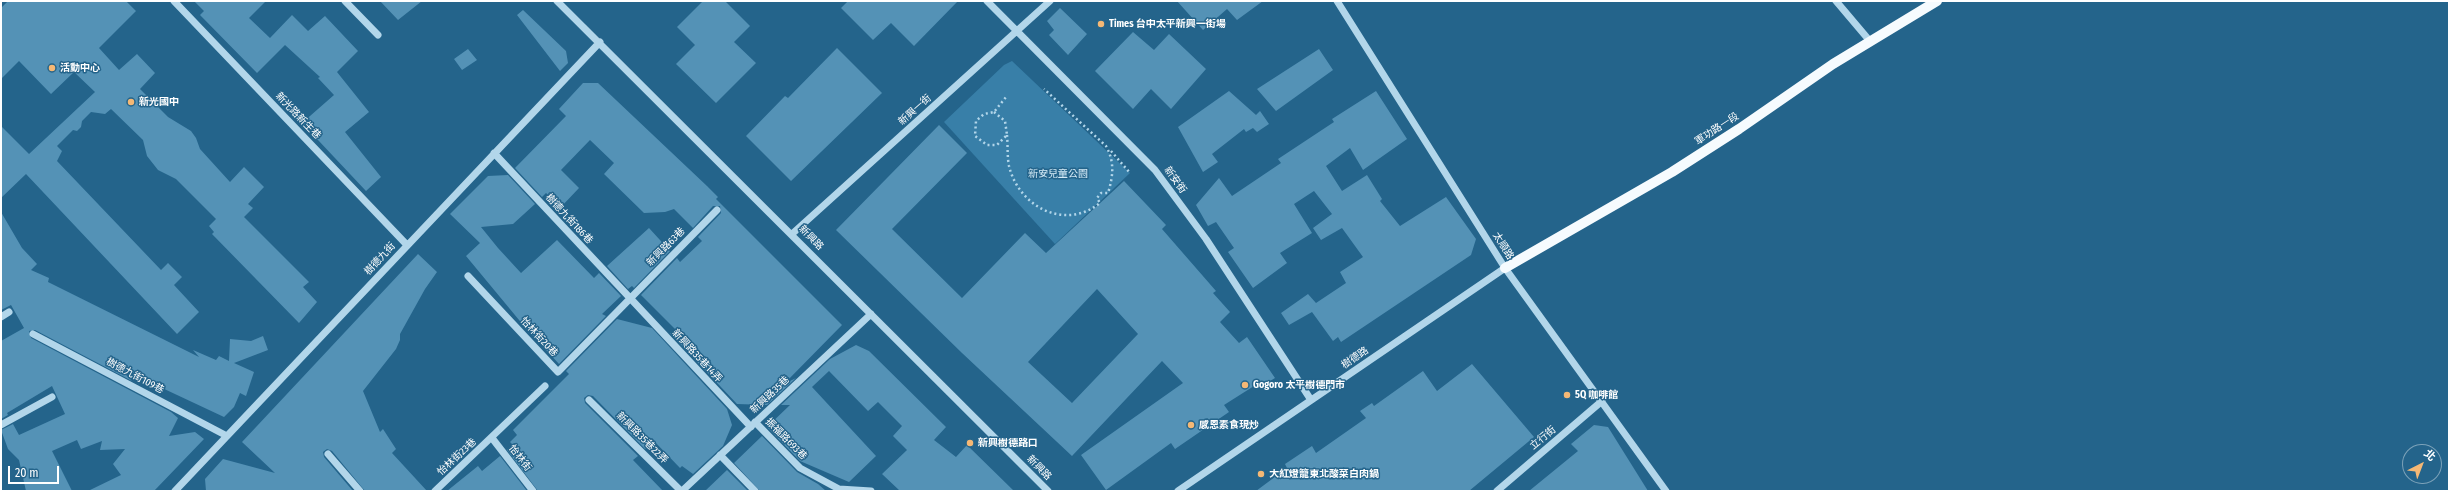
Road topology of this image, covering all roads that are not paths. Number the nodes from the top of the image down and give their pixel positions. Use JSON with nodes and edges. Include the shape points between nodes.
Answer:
{"nodes":[{"id":1,"x":174,"y":1,"type":"edge"},
{"id":2,"x":345,"y":1,"type":"edge"},
{"id":3,"x":557,"y":1,"type":"edge"},
{"id":4,"x":987,"y":1,"type":"edge"},
{"id":5,"x":1050,"y":1,"type":"edge"},
{"id":6,"x":1337,"y":1,"type":"edge"},
{"id":7,"x":1836,"y":1,"type":"edge"},
{"id":8,"x":1937,"y":1,"type":"edge"},
{"id":9,"x":1018,"y":32,"type":"junction"},
{"id":10,"x":378,"y":35,"type":"dead end"},
{"id":11,"x":1870,"y":40,"type":"junction"},
{"id":12,"x":600,"y":42,"type":"junction"},
{"id":13,"x":494,"y":153,"type":"junction"},
{"id":14,"x":717,"y":210,"type":"dead end"},
{"id":15,"x":792,"y":234,"type":"junction"},
{"id":16,"x":407,"y":246,"type":"junction"},
{"id":17,"x":1505,"y":268,"type":"junction"},
{"id":18,"x":468,"y":276,"type":"dead end"},
{"id":19,"x":629,"y":299,"type":"junction"},
{"id":20,"x":9,"y":312,"type":"dead end"},
{"id":21,"x":872,"y":314,"type":"junction"},
{"id":22,"x":1,"y":317,"type":"edge"},
{"id":23,"x":33,"y":334,"type":"dead end"},
{"id":24,"x":545,"y":386,"type":"dead end"},
{"id":25,"x":52,"y":397,"type":"dead end"},
{"id":26,"x":588,"y":400,"type":"dead end"},
{"id":27,"x":1310,"y":400,"type":"junction"},
{"id":28,"x":1602,"y":401,"type":"junction"},
{"id":29,"x":1,"y":425,"type":"edge"},
{"id":30,"x":753,"y":425,"type":"junction"},
{"id":31,"x":227,"y":436,"type":"junction"},
{"id":32,"x":492,"y":438,"type":"junction"},
{"id":33,"x":328,"y":454,"type":"dead end"},
{"id":34,"x":720,"y":456,"type":"junction"},
{"id":35,"x":183,"y":488,"type":"edge"},
{"id":36,"x":175,"y":491,"type":"edge"},
{"id":37,"x":360,"y":491,"type":"edge"},
{"id":38,"x":435,"y":491,"type":"edge"},
{"id":39,"x":533,"y":491,"type":"edge"},
{"id":40,"x":682,"y":491,"type":"edge"},
{"id":41,"x":756,"y":491,"type":"edge"},
{"id":42,"x":871,"y":491,"type":"edge"},
{"id":43,"x":1048,"y":491,"type":"edge"},
{"id":44,"x":1178,"y":491,"type":"edge"},
{"id":45,"x":1497,"y":491,"type":"edge"},
{"id":46,"x":1666,"y":491,"type":"edge"}],
"edges":[{"from":1,"to":16,"type":"street","name":"新光路新生巷"},
{"from":2,"to":10,"type":"street"},
{"from":3,"to":12,"type":"street","name":"新興路"},
{"from":4,"to":9,"type":"street","name":"新安街"},
{"from":5,"to":9,"type":"street","name":"新興一街"},
{"from":6,"to":17,"type":"street","name":"太順路"},
{"from":7,"to":11,"type":"street"},
{"from":8,"to":11,"type":"main road","name":"軍功路一段"},
{"from":9,"to":15,"type":"street","name":"新興一街"},
{"from":9,"to":27,"type":"street","name":"新安街","via":[[1155,170],[1206,239]]},
{"from":11,"to":17,"type":"main road","name":"軍功路一段","via":[[1672,172]]},
{"from":12,"to":13,"type":"street","name":"樹德九街"},
{"from":12,"to":15,"type":"street","name":"新興路"},
{"from":13,"to":16,"type":"street","name":"樹德九街"},
{"from":13,"to":19,"type":"street","name":"樹德九街186巷"},
{"from":14,"to":19,"type":"street","name":"新興路63巷"},
{"from":15,"to":21,"type":"street","name":"新興路"},
{"from":16,"to":31,"type":"street","name":"樹德九街"},
{"from":17,"to":27,"type":"street","name":"樹德路"},
{"from":17,"to":28,"type":"street","name":"太順路"},
{"from":18,"to":19,"type":"street","name":"怡林街20巷","via":[[558,372]]},
{"from":19,"to":30,"type":"street","name":"新興路35巷14弄"},
{"from":20,"to":22,"type":"street"},
{"from":21,"to":30,"type":"street","name":"新興路35巷"},
{"from":21,"to":43,"type":"street","name":"新興路"},
{"from":23,"to":31,"type":"street","name":"樹德九街109巷"},
{"from":24,"to":32,"type":"street"},
{"from":25,"to":29,"type":"street"},
{"from":26,"to":40,"type":"street","name":"新興路35巷22弄"},
{"from":27,"to":44,"type":"street","name":"樹德路"},
{"from":28,"to":45,"type":"street","name":"立行街"},
{"from":28,"to":46,"type":"street","name":"太順路"},
{"from":30,"to":34,"type":"street","name":"新興路35巷"},
{"from":30,"to":42,"type":"street","name":"振福路693巷","via":[[800,468],[839,489]]},
{"from":31,"to":35,"type":"street","name":"樹德九街"},
{"from":32,"to":38,"type":"street","name":"怡林街23巷"},
{"from":32,"to":39,"type":"street","name":"怡林街"},
{"from":33,"to":37,"type":"street"},
{"from":34,"to":40,"type":"street","name":"新興路35巷"},
{"from":34,"to":41,"type":"street"},
{"from":35,"to":36,"type":"street","name":"樹德九街"}]}
